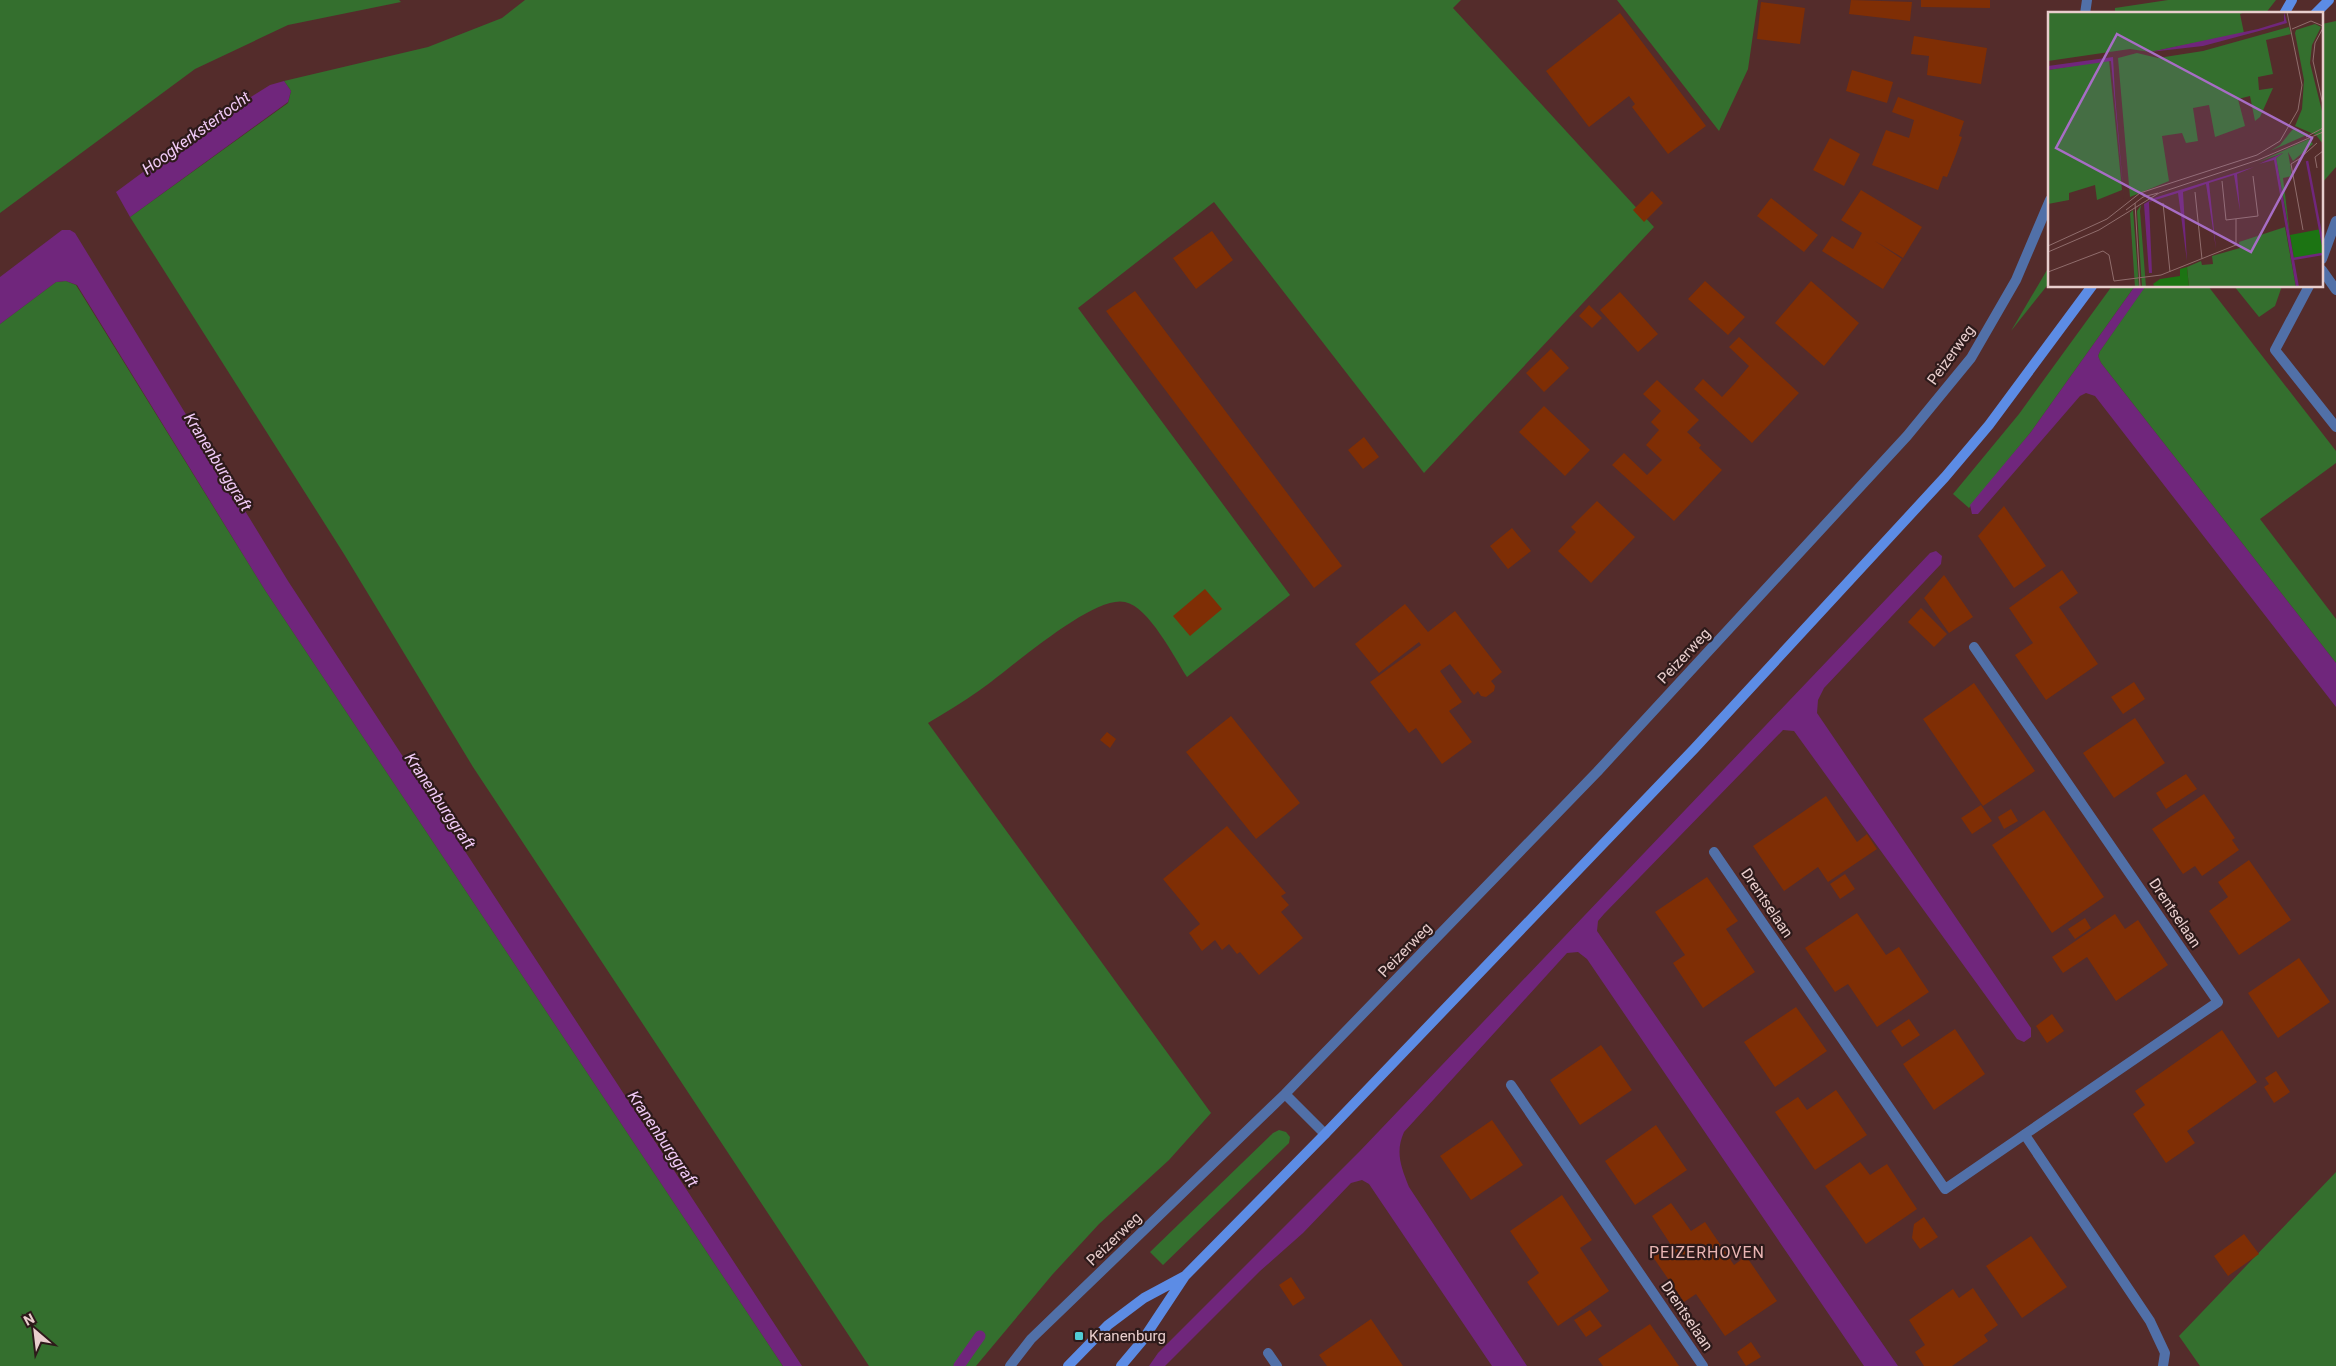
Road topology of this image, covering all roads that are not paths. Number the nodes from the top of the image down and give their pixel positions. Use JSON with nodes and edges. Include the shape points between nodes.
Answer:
{"nodes":[{"id":1,"x":2292,"y":0,"type":"edge"},
{"id":2,"x":2329,"y":0,"type":"edge"},
{"id":3,"x":2285,"y":12,"type":"edge"},
{"id":4,"x":2317,"y":12,"type":"edge"},
{"id":5,"x":2048,"y":205,"type":"edge"},
{"id":6,"x":2336,"y":221,"type":"edge"},
{"id":7,"x":2324,"y":254,"type":"edge"},
{"id":8,"x":2324,"y":273,"type":"edge"},
{"id":9,"x":2091,"y":288,"type":"edge"},
{"id":10,"x":2308,"y":288,"type":"edge"},
{"id":11,"x":2336,"y":290,"type":"edge"},
{"id":12,"x":2336,"y":427,"type":"edge"},
{"id":13,"x":1974,"y":647,"type":"dead end"},
{"id":14,"x":1714,"y":852,"type":"dead end"},
{"id":15,"x":1510,"y":1085,"type":"dead end"},
{"id":16,"x":1285,"y":1094,"type":"junction"},
{"id":17,"x":1325,"y":1134,"type":"junction"},
{"id":18,"x":2025,"y":1135,"type":"junction"},
{"id":19,"x":1186,"y":1276,"type":"junction"},
{"id":20,"x":1268,"y":1353,"type":"dead end"},
{"id":21,"x":1010,"y":1366,"type":"edge"},
{"id":22,"x":1068,"y":1366,"type":"edge"},
{"id":23,"x":1121,"y":1366,"type":"edge"},
{"id":24,"x":1277,"y":1366,"type":"edge"},
{"id":25,"x":1703,"y":1366,"type":"edge"},
{"id":26,"x":2163,"y":1366,"type":"edge"}],
"edges":[{"from":1,"to":3,"type":"street"},
{"from":2,"to":4,"type":"street"},
{"from":5,"to":16,"type":"street","name":"Peizerweg","via":[[2016,280],[1971,358],[1907,436],[1597,772]]},
{"from":6,"to":7,"type":"street"},
{"from":8,"to":11,"type":"street"},
{"from":9,"to":17,"type":"street","via":[[1989,425],[1945,477],[1701,742]]},
{"from":10,"to":12,"type":"street","via":[[2275,350]]},
{"from":13,"to":18,"type":"street","name":"Drentselaan","via":[[2218,1002]]},
{"from":14,"to":18,"type":"street","name":"Drentselaan","via":[[1945,1189]]},
{"from":15,"to":25,"type":"street","name":"Drentselaan"},
{"from":16,"to":17,"type":"street"},
{"from":16,"to":21,"type":"street","name":"Peizerweg","via":[[1031,1339]]},
{"from":17,"to":19,"type":"street"},
{"from":18,"to":26,"type":"street","via":[[2150,1321],[2166,1353]]},
{"from":19,"to":22,"type":"street","via":[[1144,1298],[1108,1325]]},
{"from":19,"to":23,"type":"street"},
{"from":20,"to":24,"type":"street"}]}
